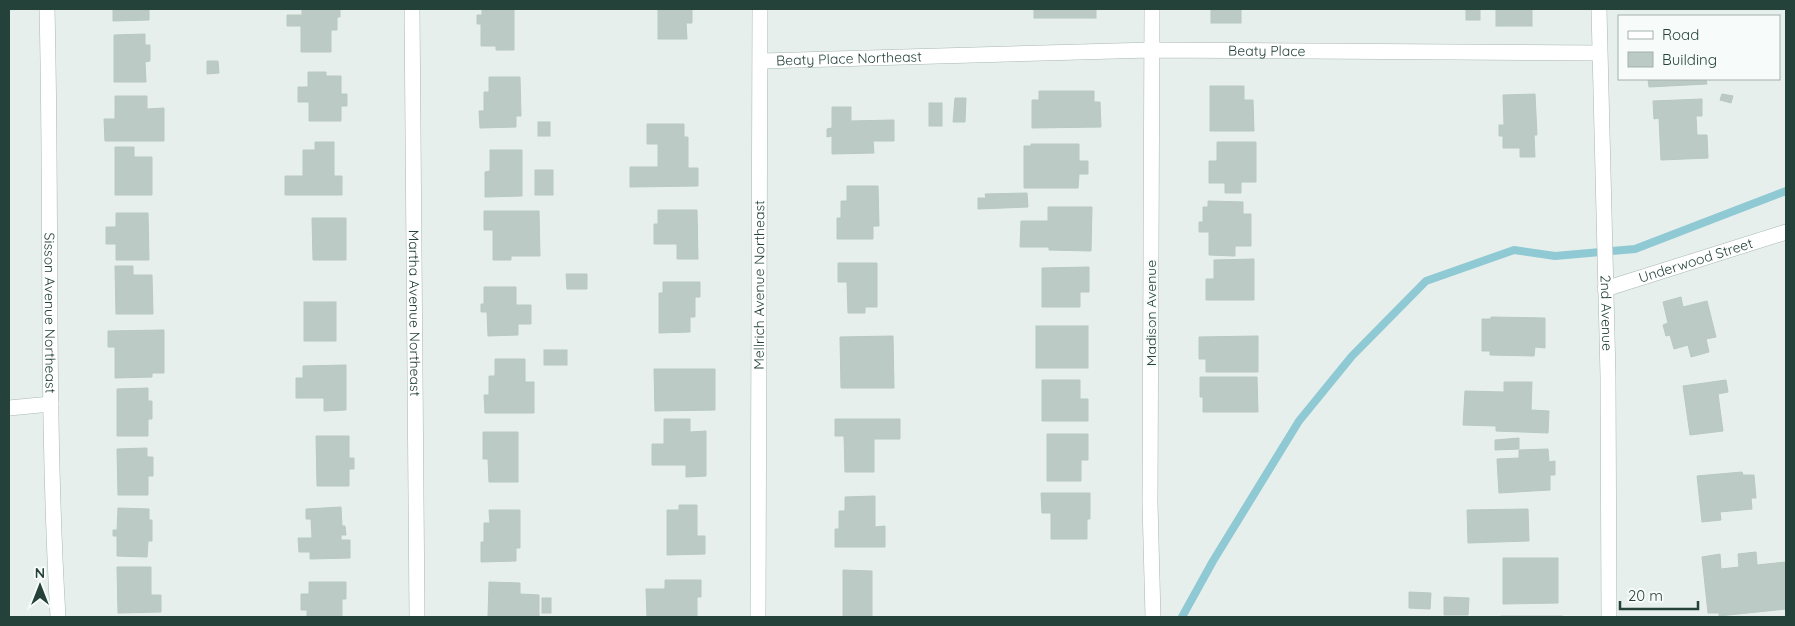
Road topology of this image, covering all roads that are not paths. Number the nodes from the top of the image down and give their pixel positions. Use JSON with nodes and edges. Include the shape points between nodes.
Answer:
{"nodes":[{"id":1,"x":47,"y":9,"type":"edge"},
{"id":2,"x":412,"y":9,"type":"edge"},
{"id":3,"x":760,"y":9,"type":"edge"},
{"id":4,"x":1152,"y":9,"type":"edge"},
{"id":5,"x":1599,"y":9,"type":"edge"},
{"id":6,"x":1152,"y":50,"type":"junction"},
{"id":7,"x":1599,"y":53,"type":"junction"},
{"id":8,"x":936,"y":56,"type":"joint"},
{"id":9,"x":761,"y":61,"type":"junction"},
{"id":10,"x":1786,"y":232,"type":"edge"},
{"id":11,"x":1606,"y":289,"type":"junction"},
{"id":12,"x":51,"y":404,"type":"junction"},
{"id":13,"x":9,"y":408,"type":"edge"},
{"id":14,"x":58,"y":617,"type":"edge"},
{"id":15,"x":417,"y":617,"type":"edge"},
{"id":16,"x":758,"y":617,"type":"edge"},
{"id":17,"x":1153,"y":617,"type":"edge"},
{"id":18,"x":1609,"y":617,"type":"edge"}],
"edges":[{"from":1,"to":12,"type":"street","name":"Sisson Avenue Northeast"},
{"from":2,"to":15,"type":"street","name":"Martha Avenue Northeast"},
{"from":3,"to":9,"type":"street","name":"Mellrich Avenue Northeast"},
{"from":4,"to":6,"type":"street","name":"Madison Avenue"},
{"from":5,"to":7,"type":"street","name":"2nd Avenue"},
{"from":6,"to":7,"type":"street","name":"Beaty Place"},
{"from":6,"to":8,"type":"street","name":"Beaty Place"},
{"from":6,"to":17,"type":"street","name":"Madison Avenue","via":[[1150,503]]},
{"from":7,"to":11,"type":"street","name":"2nd Avenue"},
{"from":8,"to":9,"type":"street","name":"Beaty Place Northeast"},
{"from":9,"to":16,"type":"street","name":"Mellrich Avenue Northeast"},
{"from":10,"to":11,"type":"street","name":"Underwood Street"},
{"from":11,"to":18,"type":"street","name":"2nd Avenue"},
{"from":12,"to":13,"type":"street"},
{"from":12,"to":14,"type":"street","name":"Sisson Avenue Northeast"}]}
